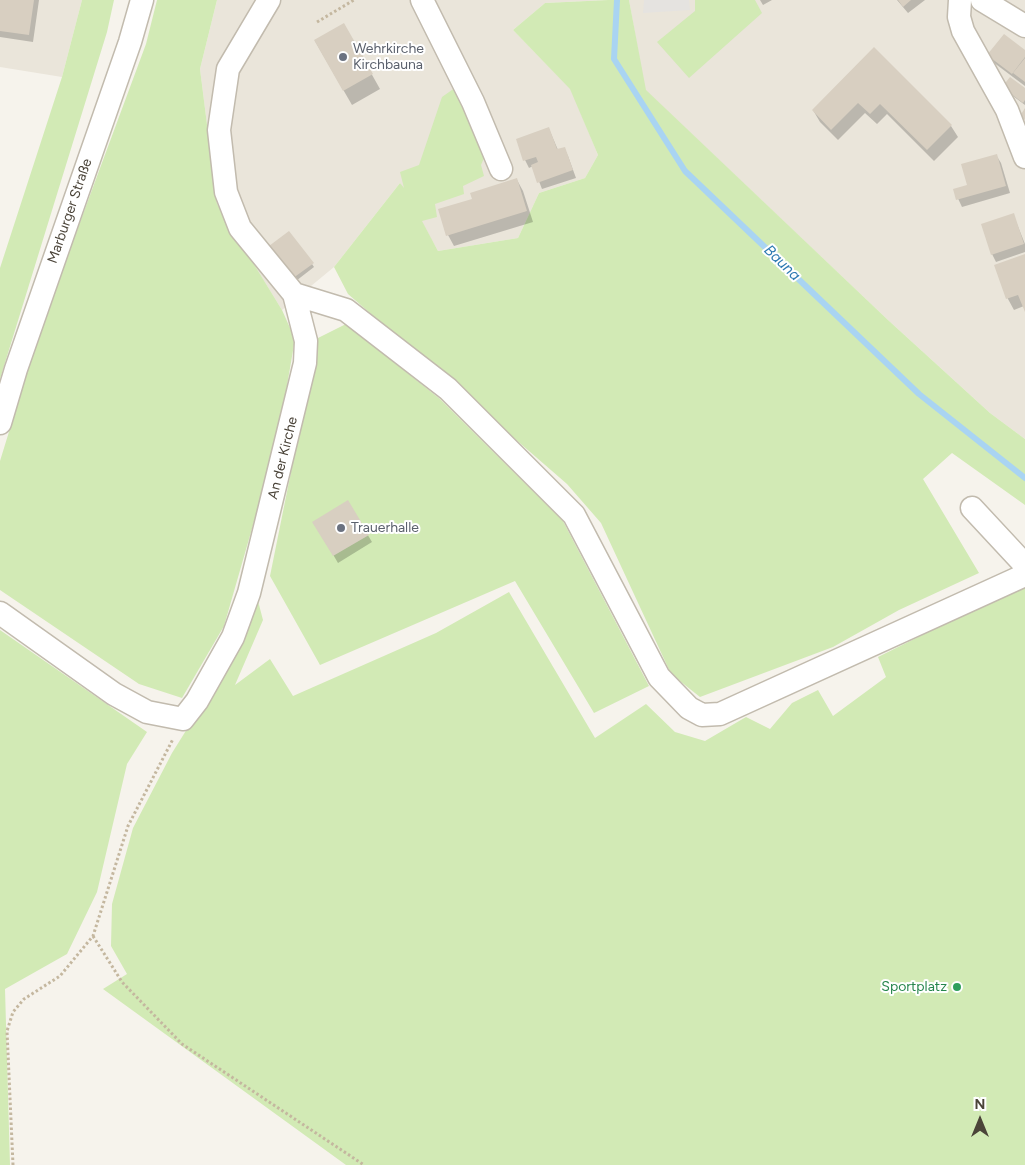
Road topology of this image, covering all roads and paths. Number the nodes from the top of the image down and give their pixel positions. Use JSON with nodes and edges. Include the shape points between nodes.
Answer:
{"nodes":[{"id":1,"x":142,"y":0,"type":"edge"},
{"id":2,"x":269,"y":0,"type":"edge"},
{"id":3,"x":354,"y":0,"type":"edge"},
{"id":4,"x":422,"y":0,"type":"edge"},
{"id":5,"x":960,"y":0,"type":"edge"},
{"id":6,"x":994,"y":4,"type":"edge"},
{"id":7,"x":317,"y":22,"type":"dead end"},
{"id":8,"x":1025,"y":26,"type":"edge"},
{"id":9,"x":1025,"y":158,"type":"edge"},
{"id":10,"x":501,"y":169,"type":"dead end"},
{"id":11,"x":294,"y":294,"type":"junction"},
{"id":12,"x":0,"y":423,"type":"edge"},
{"id":13,"x":972,"y":508,"type":"dead end"},
{"id":14,"x":1025,"y":565,"type":"edge"},
{"id":15,"x":1025,"y":575,"type":"edge"},
{"id":16,"x":0,"y":613,"type":"edge"},
{"id":17,"x":183,"y":719,"type":"junction"},
{"id":18,"x":93,"y":936,"type":"junction"},
{"id":19,"x":13,"y":1165,"type":"edge"},
{"id":20,"x":364,"y":1165,"type":"edge"}],
"edges":[{"from":1,"to":12,"type":"street","name":"Marburger Straße"},
{"from":2,"to":11,"type":"street","name":"An der Kirche","via":[[228,69],[219,130],[226,192],[240,228]]},
{"from":3,"to":7,"type":"path"},
{"from":4,"to":10,"type":"street","via":[[473,102]]},
{"from":5,"to":9,"type":"street","via":[[963,31],[1007,110]]},
{"from":6,"to":8,"type":"street"},
{"from":11,"to":15,"type":"street","via":[[346,310],[448,389],[574,515],[659,677],[689,708],[702,715],[720,714]]},
{"from":11,"to":17,"type":"street","name":"An der Kirche","via":[[306,340],[305,363],[249,593],[233,637],[197,701]]},
{"from":13,"to":14,"type":"street"},
{"from":16,"to":17,"type":"street","via":[[114,694],[147,712]]},
{"from":17,"to":18,"type":"path","via":[[128,826]]},
{"from":18,"to":19,"type":"path","via":[[60,976],[24,999],[12,1012],[7,1031]]},
{"from":18,"to":20,"type":"path","via":[[122,982],[182,1044]]}]}
